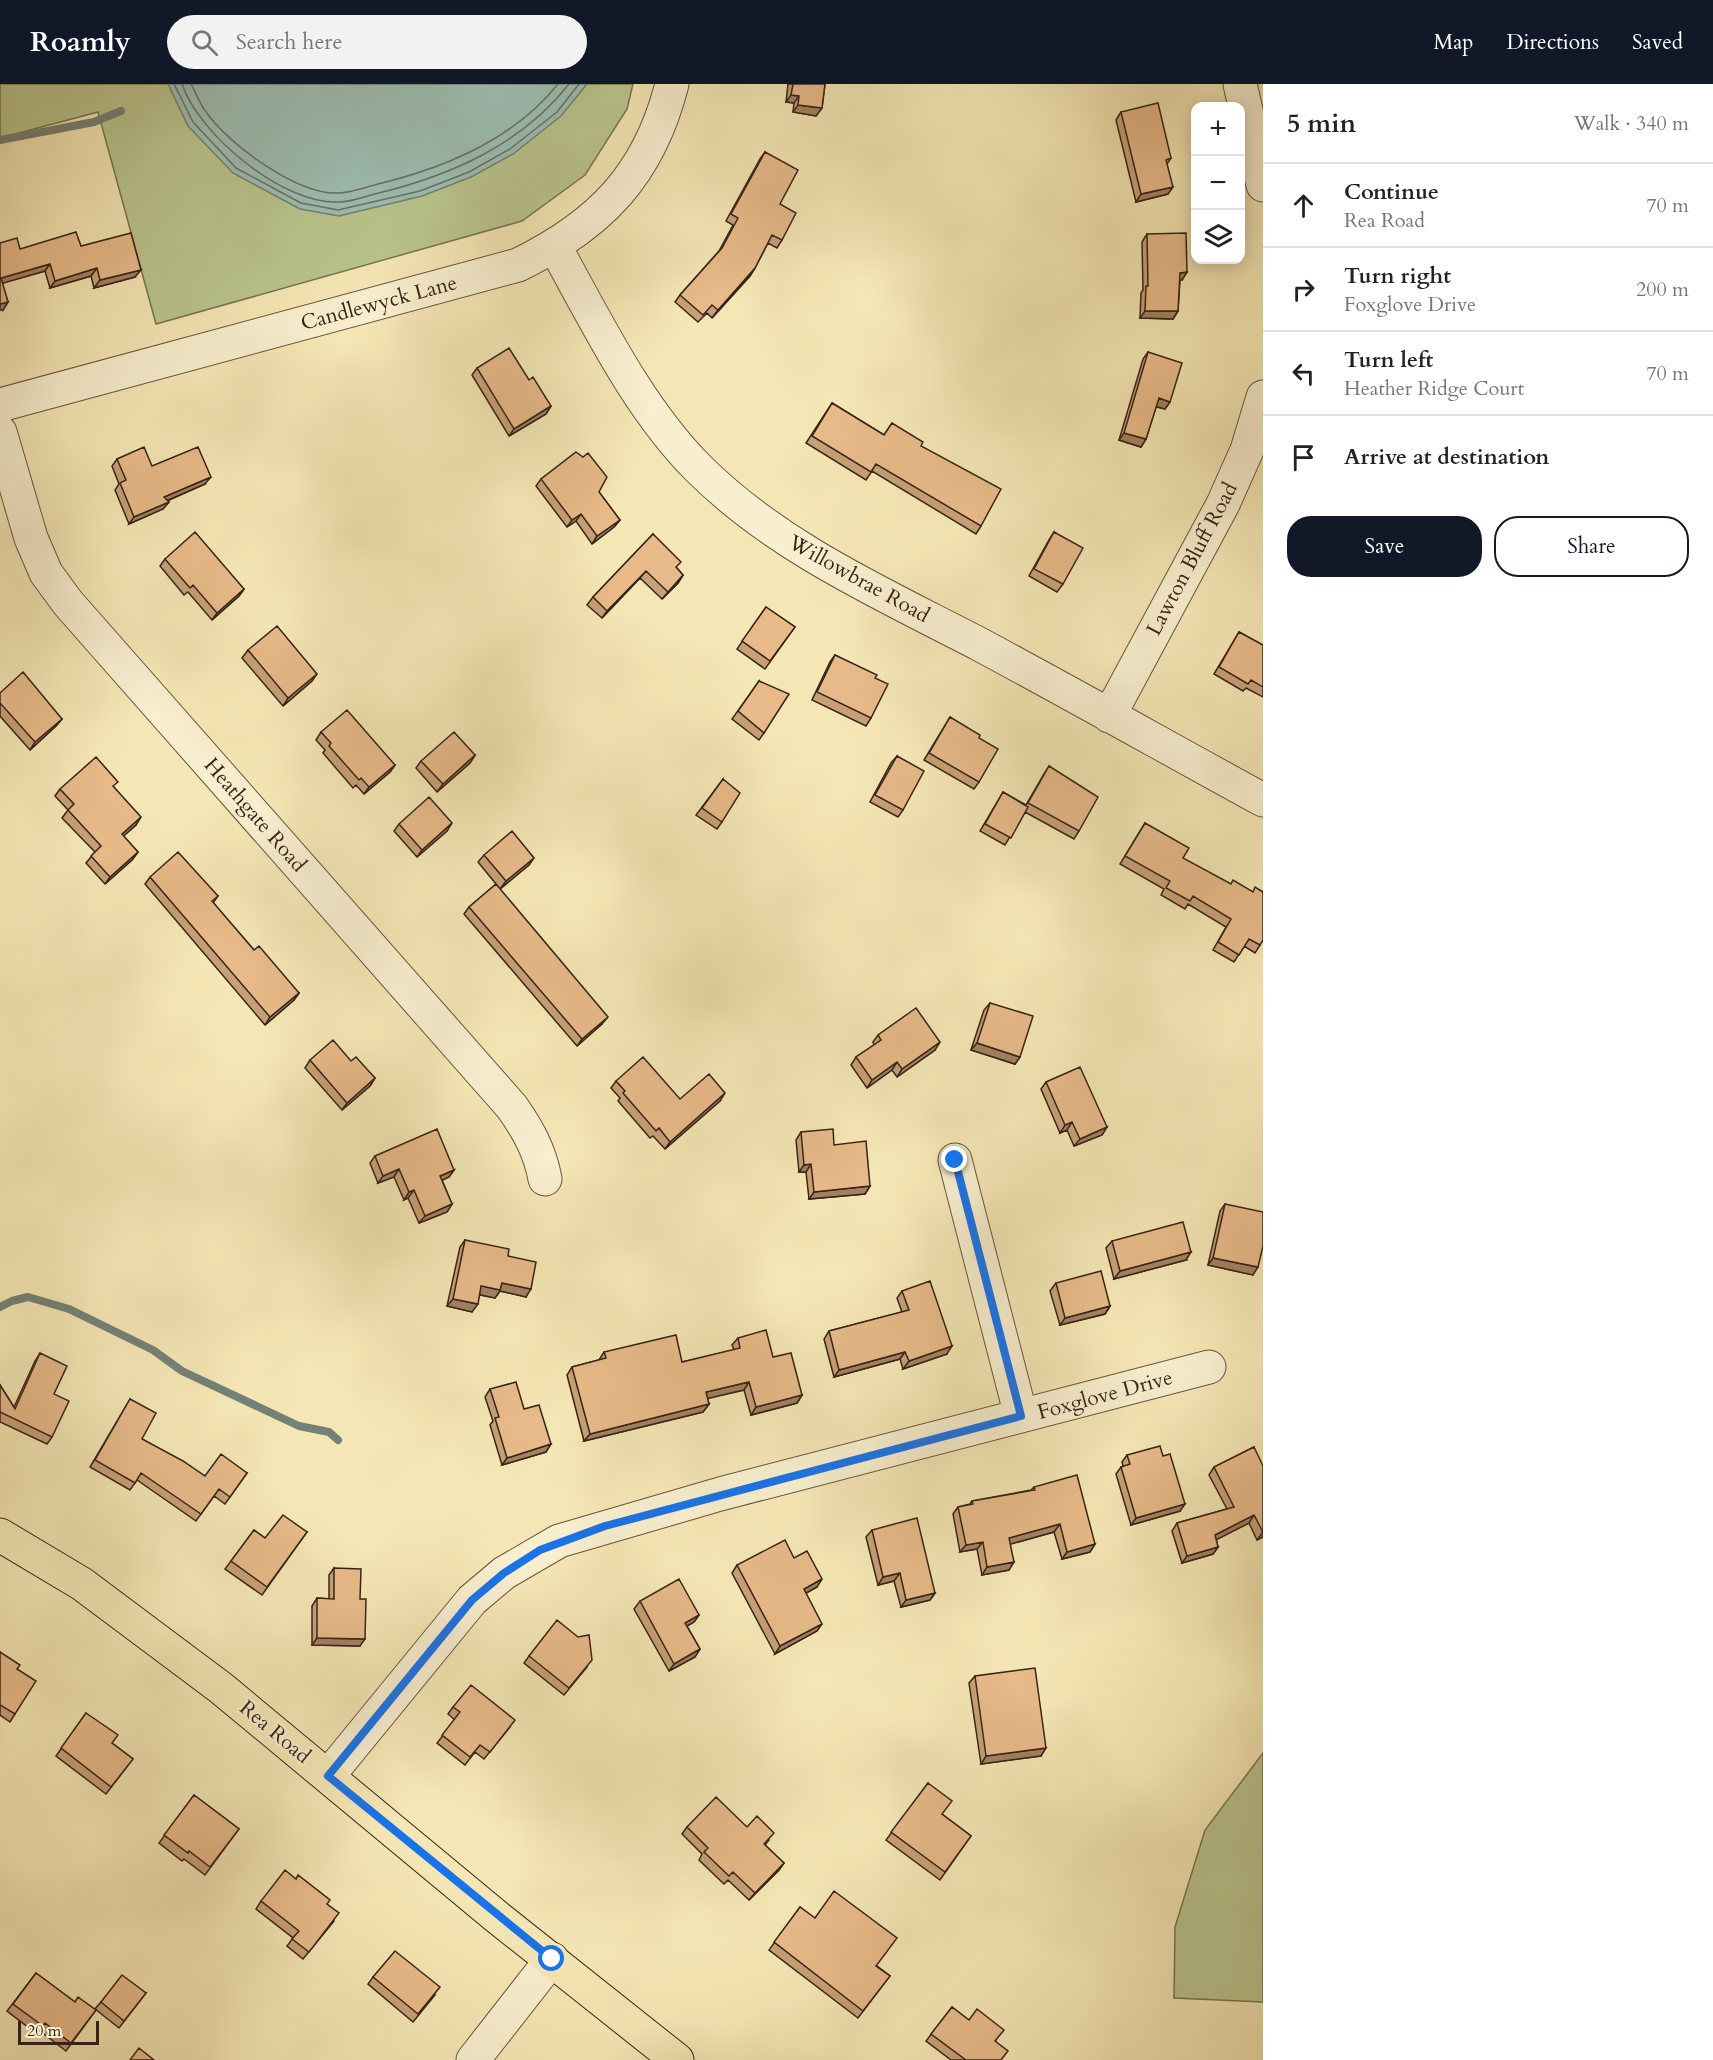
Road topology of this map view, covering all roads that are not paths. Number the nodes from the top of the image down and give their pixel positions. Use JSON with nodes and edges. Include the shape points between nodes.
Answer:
{"nodes":[{"id":1,"x":672,"y":84,"type":"edge"},
{"id":2,"x":1240,"y":84,"type":"edge"},
{"id":3,"x":1256,"y":117,"type":"edge"},
{"id":4,"x":1263,"y":185,"type":"edge"},
{"id":5,"x":555,"y":247,"type":"junction"},
{"id":6,"x":1263,"y":397,"type":"edge"},
{"id":7,"x":0,"y":405,"type":"edge"},
{"id":8,"x":0,"y":432,"type":"edge"},
{"id":9,"x":1109,"y":716,"type":"junction"},
{"id":10,"x":1263,"y":800,"type":"edge"},
{"id":11,"x":955,"y":1160,"type":"dead end"},
{"id":12,"x":545,"y":1179,"type":"dead end"},
{"id":13,"x":1209,"y":1367,"type":"dead end"},
{"id":14,"x":1021,"y":1416,"type":"junction"},
{"id":15,"x":0,"y":1535,"type":"edge"},
{"id":16,"x":328,"y":1776,"type":"junction"},
{"id":17,"x":552,"y":1959,"type":"junction"},
{"id":18,"x":473,"y":2060,"type":"edge"},
{"id":19,"x":677,"y":2060,"type":"edge"}],
"edges":[{"from":1,"to":5,"type":"street","name":"Candlewyck Lane","via":[[665,110],[635,171],[608,205]]},
{"from":2,"to":3,"type":"street"},
{"from":3,"to":4,"type":"street"},
{"from":5,"to":7,"type":"street","name":"Candlewyck Lane","via":[[518,265]]},
{"from":5,"to":9,"type":"street","name":"Willowbrae Road","via":[[659,423],[697,467],[743,509],[822,561]]},
{"from":6,"to":9,"type":"street","name":"Lawton Bluff Road","via":[[1247,450],[1223,504]]},
{"from":8,"to":12,"type":"street","name":"Heathgate Road","via":[[31,538],[46,573],[68,603],[512,1107],[530,1133],[543,1163]]},
{"from":9,"to":10,"type":"street","name":"Willowbrae Road"},
{"from":11,"to":14,"type":"street"},
{"from":13,"to":14,"type":"street","name":"Foxglove Drive"},
{"from":14,"to":16,"type":"street","name":"Foxglove Drive","via":[[605,1526],[540,1550],[472,1600]]},
{"from":15,"to":16,"type":"main road","name":"Rea Road","via":[[82,1584],[221,1688]]},
{"from":16,"to":17,"type":"main road","name":"Rea Road"},
{"from":17,"to":18,"type":"street"},
{"from":17,"to":19,"type":"main road","name":"Rea Road"}]}
